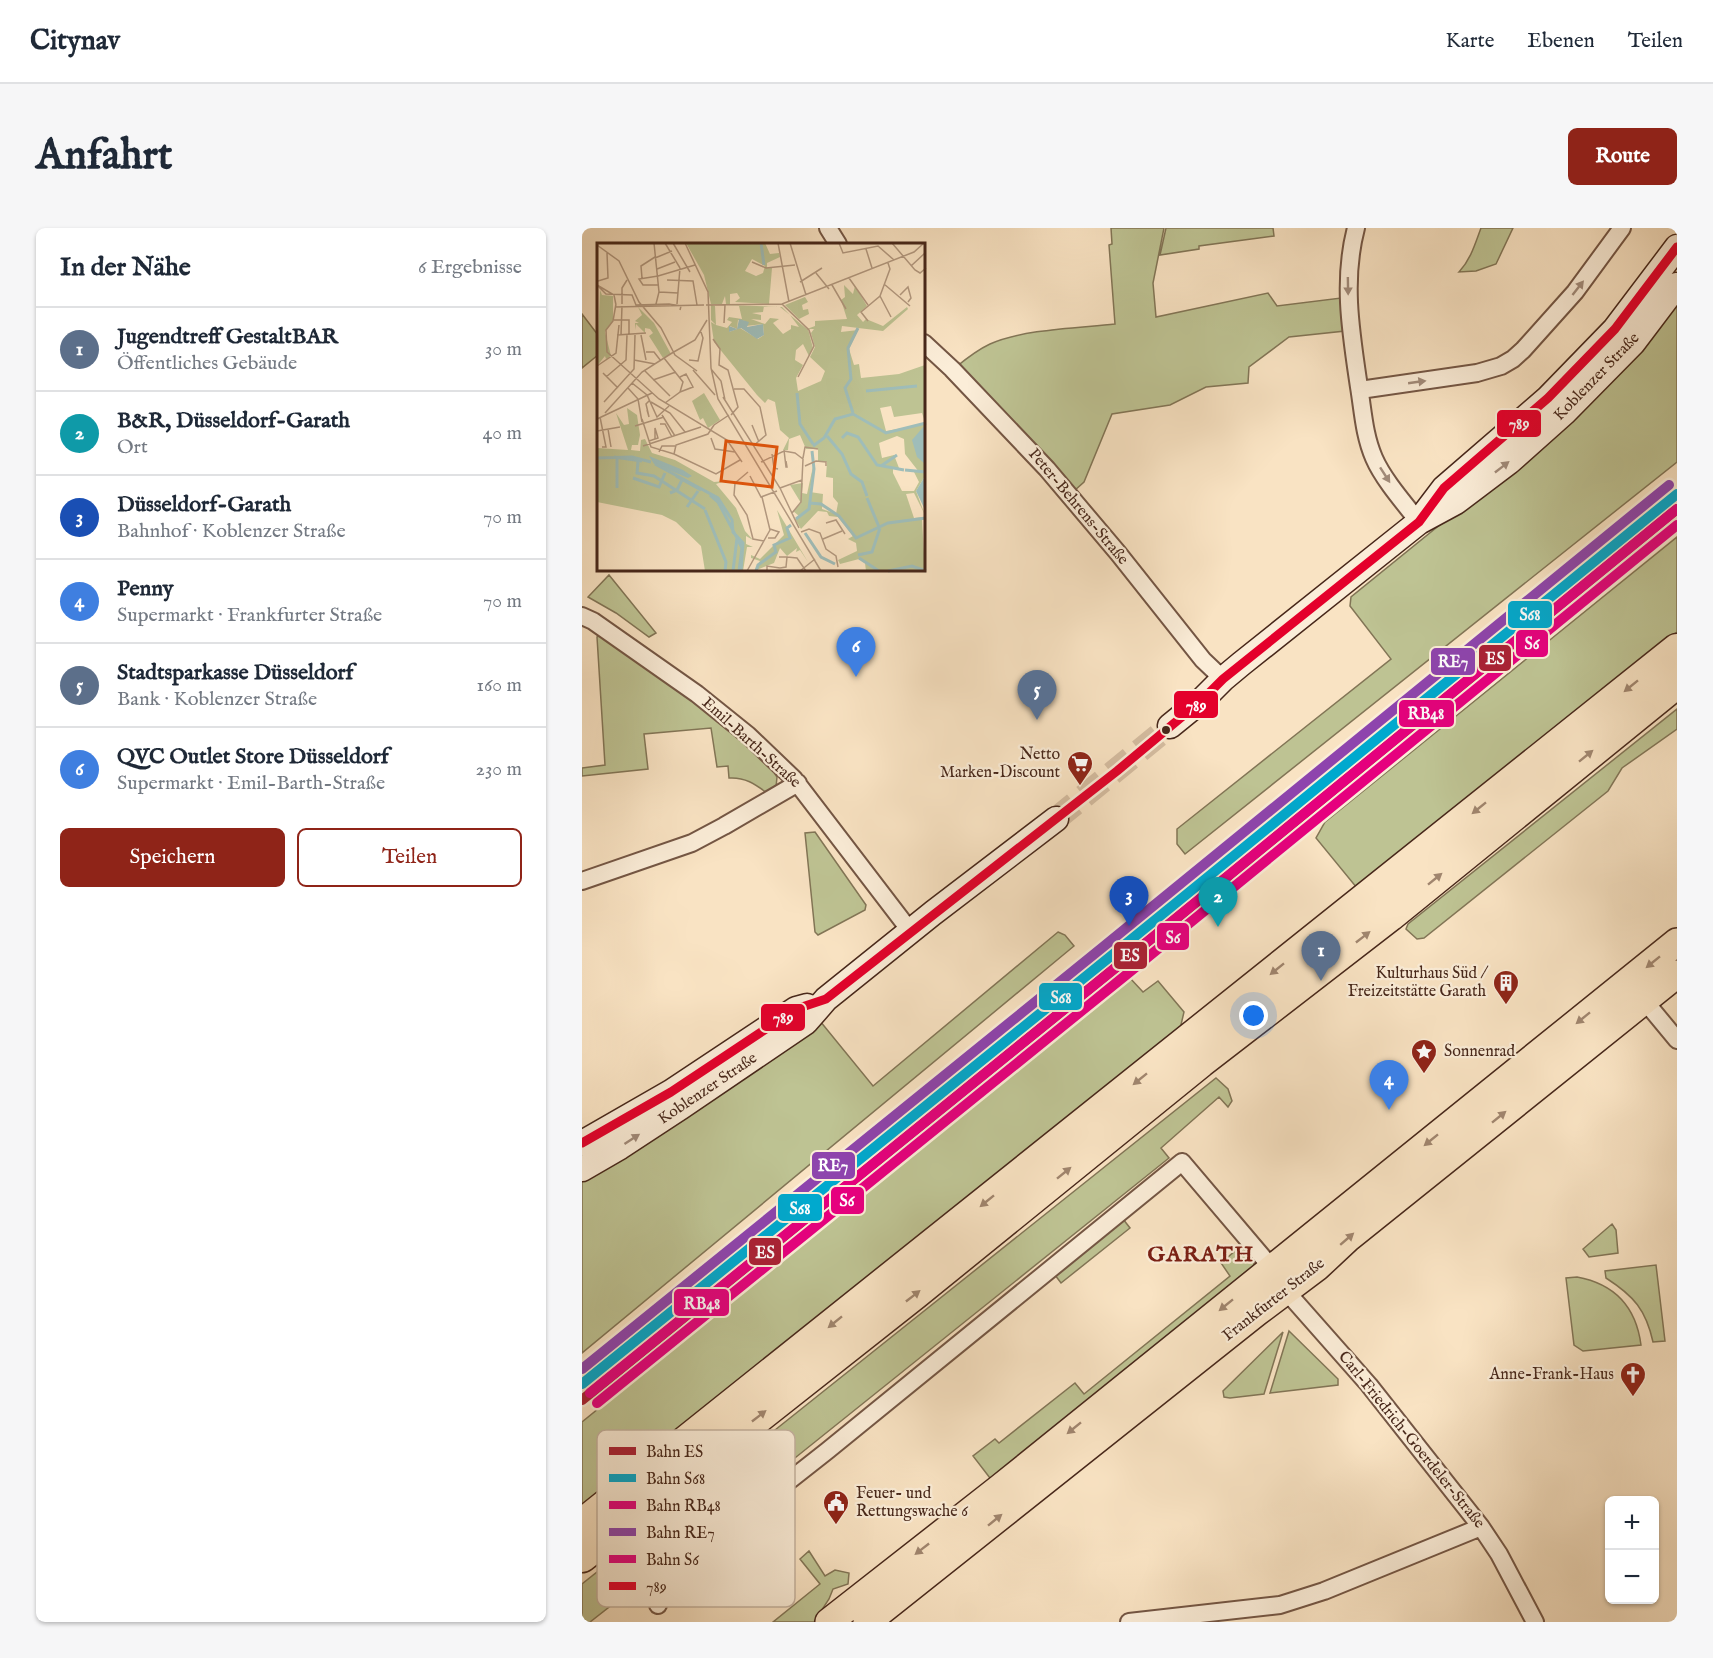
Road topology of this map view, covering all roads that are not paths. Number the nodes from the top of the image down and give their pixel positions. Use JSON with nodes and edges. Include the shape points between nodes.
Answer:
{"nodes":[{"id":1,"x":828,"y":228,"type":"edge"},
{"id":2,"x":1356,"y":228,"type":"edge"},
{"id":3,"x":1623,"y":228,"type":"edge"},
{"id":4,"x":837,"y":243,"type":"edge"},
{"id":5,"x":1677,"y":247,"type":"edge"},
{"id":6,"x":1677,"y":285,"type":"edge"},
{"id":7,"x":926,"y":345,"type":"edge"},
{"id":8,"x":1360,"y":390,"type":"junction"},
{"id":9,"x":1419,"y":522,"type":"junction"},
{"id":10,"x":582,"y":616,"type":"edge"},
{"id":11,"x":1677,"y":649,"type":"edge"},
{"id":12,"x":1223,"y":679,"type":"junction"},
{"id":13,"x":1677,"y":683,"type":"edge"},
{"id":14,"x":1170,"y":726,"type":"tunnel mouth"},
{"id":15,"x":798,"y":783,"type":"junction"},
{"id":16,"x":1056,"y":819,"type":"tunnel mouth"},
{"id":17,"x":582,"y":881,"type":"edge"},
{"id":18,"x":1381,"y":905,"type":"junction"},
{"id":19,"x":911,"y":932,"type":"junction"},
{"id":20,"x":1677,"y":942,"type":"edge"},
{"id":21,"x":1677,"y":974,"type":"edge"},
{"id":22,"x":1637,"y":991,"type":"junction"},
{"id":23,"x":826,"y":999,"type":"junction"},
{"id":24,"x":1677,"y":1040,"type":"edge"},
{"id":25,"x":1193,"y":1052,"type":"junction"},
{"id":26,"x":582,"y":1143,"type":"edge"},
{"id":27,"x":582,"y":1169,"type":"edge"},
{"id":28,"x":1272,"y":1268,"type":"junction"},
{"id":29,"x":1286,"y":1291,"type":"junction"},
{"id":30,"x":704,"y":1430,"type":"edge"},
{"id":31,"x":743,"y":1430,"type":"edge"},
{"id":32,"x":795,"y":1476,"type":"edge"},
{"id":33,"x":597,"y":1512,"type":"edge"},
{"id":34,"x":582,"y":1524,"type":"edge"},
{"id":35,"x":1481,"y":1527,"type":"junction"},
{"id":36,"x":597,"y":1545,"type":"edge"},
{"id":37,"x":582,"y":1557,"type":"edge"},
{"id":38,"x":829,"y":1622,"type":"edge"},
{"id":39,"x":867,"y":1622,"type":"edge"},
{"id":40,"x":1129,"y":1622,"type":"edge"},
{"id":41,"x":1535,"y":1622,"type":"edge"}],
"edges":[{"from":1,"to":4,"type":"street"},
{"from":2,"to":8,"type":"street","one_way":true,"via":[[1349,262],[1349,308]]},
{"from":8,"to":3,"type":"street","one_way":true,"via":[[1477,373],[1513,359],[1575,292]]},
{"from":5,"to":9,"type":"main road","name":"Koblenzer Straße","via":[[1615,329],[1548,398],[1444,488]]},
{"from":9,"to":6,"type":"main road","name":"Koblenzer Straße","one_way":true,"via":[[1456,502],[1564,413],[1633,344]]},
{"from":7,"to":12,"type":"street","name":"Peter-Behrens-Straße","via":[[1047,469],[1203,660]]},
{"from":8,"to":9,"type":"street","one_way":true,"via":[[1366,434],[1375,460]]},
{"from":9,"to":12,"type":"main road","name":"Koblenzer Straße"},
{"from":10,"to":15,"type":"street","name":"Emil-Barth-Straße","via":[[697,694]]},
{"from":11,"to":18,"type":"highway","one_way":true},
{"from":12,"to":14,"type":"main road","name":"Koblenzer Straße"},
{"from":18,"to":13,"type":"highway","one_way":true},
{"from":15,"to":17,"type":"street","via":[[692,843]]},
{"from":15,"to":19,"type":"street","name":"Emil-Barth-Straße"},
{"from":16,"to":19,"type":"main road","name":"Koblenzer Straße"},
{"from":18,"to":25,"type":"highway"},
{"from":19,"to":23,"type":"main road","name":"Koblenzer Straße"},
{"from":20,"to":22,"type":"main road","name":"Frankfurter Straße","one_way":true},
{"from":21,"to":22,"type":"main road","name":"Frankfurter Straße"},
{"from":22,"to":24,"type":"street"},
{"from":22,"to":28,"type":"main road","name":"Frankfurter Straße","one_way":true},
{"from":29,"to":22,"type":"main road","name":"Frankfurter Straße","one_way":true},
{"from":23,"to":26,"type":"main road","name":"Koblenzer Straße","via":[[796,1009],[671,1092]]},
{"from":27,"to":23,"type":"main road","name":"Koblenzer Straße","one_way":true,"via":[[791,1033]]},
{"from":25,"to":30,"type":"highway","one_way":true},
{"from":31,"to":25,"type":"highway","one_way":true,"via":[[915,1294]]},
{"from":28,"to":29,"type":"street","name":"Carl-Friedrich-Goerdeler-Straße"},
{"from":28,"to":32,"type":"street","name":"Frankfurter Straße","via":[[1182,1162]]},
{"from":28,"to":38,"type":"main road","name":"Frankfurter Straße","one_way":true},
{"from":29,"to":35,"type":"street","name":"Carl-Friedrich-Goerdeler-Straße","via":[[1369,1385]]},
{"from":39,"to":29,"type":"main road","name":"Frankfurter Straße","one_way":true},
{"from":33,"to":34,"type":"highway","one_way":true},
{"from":35,"to":40,"type":"street","via":[[1280,1605]]},
{"from":35,"to":41,"type":"street","name":"Carl-Friedrich-Goerdeler-Straße"},
{"from":37,"to":36,"type":"highway","one_way":true}]}
